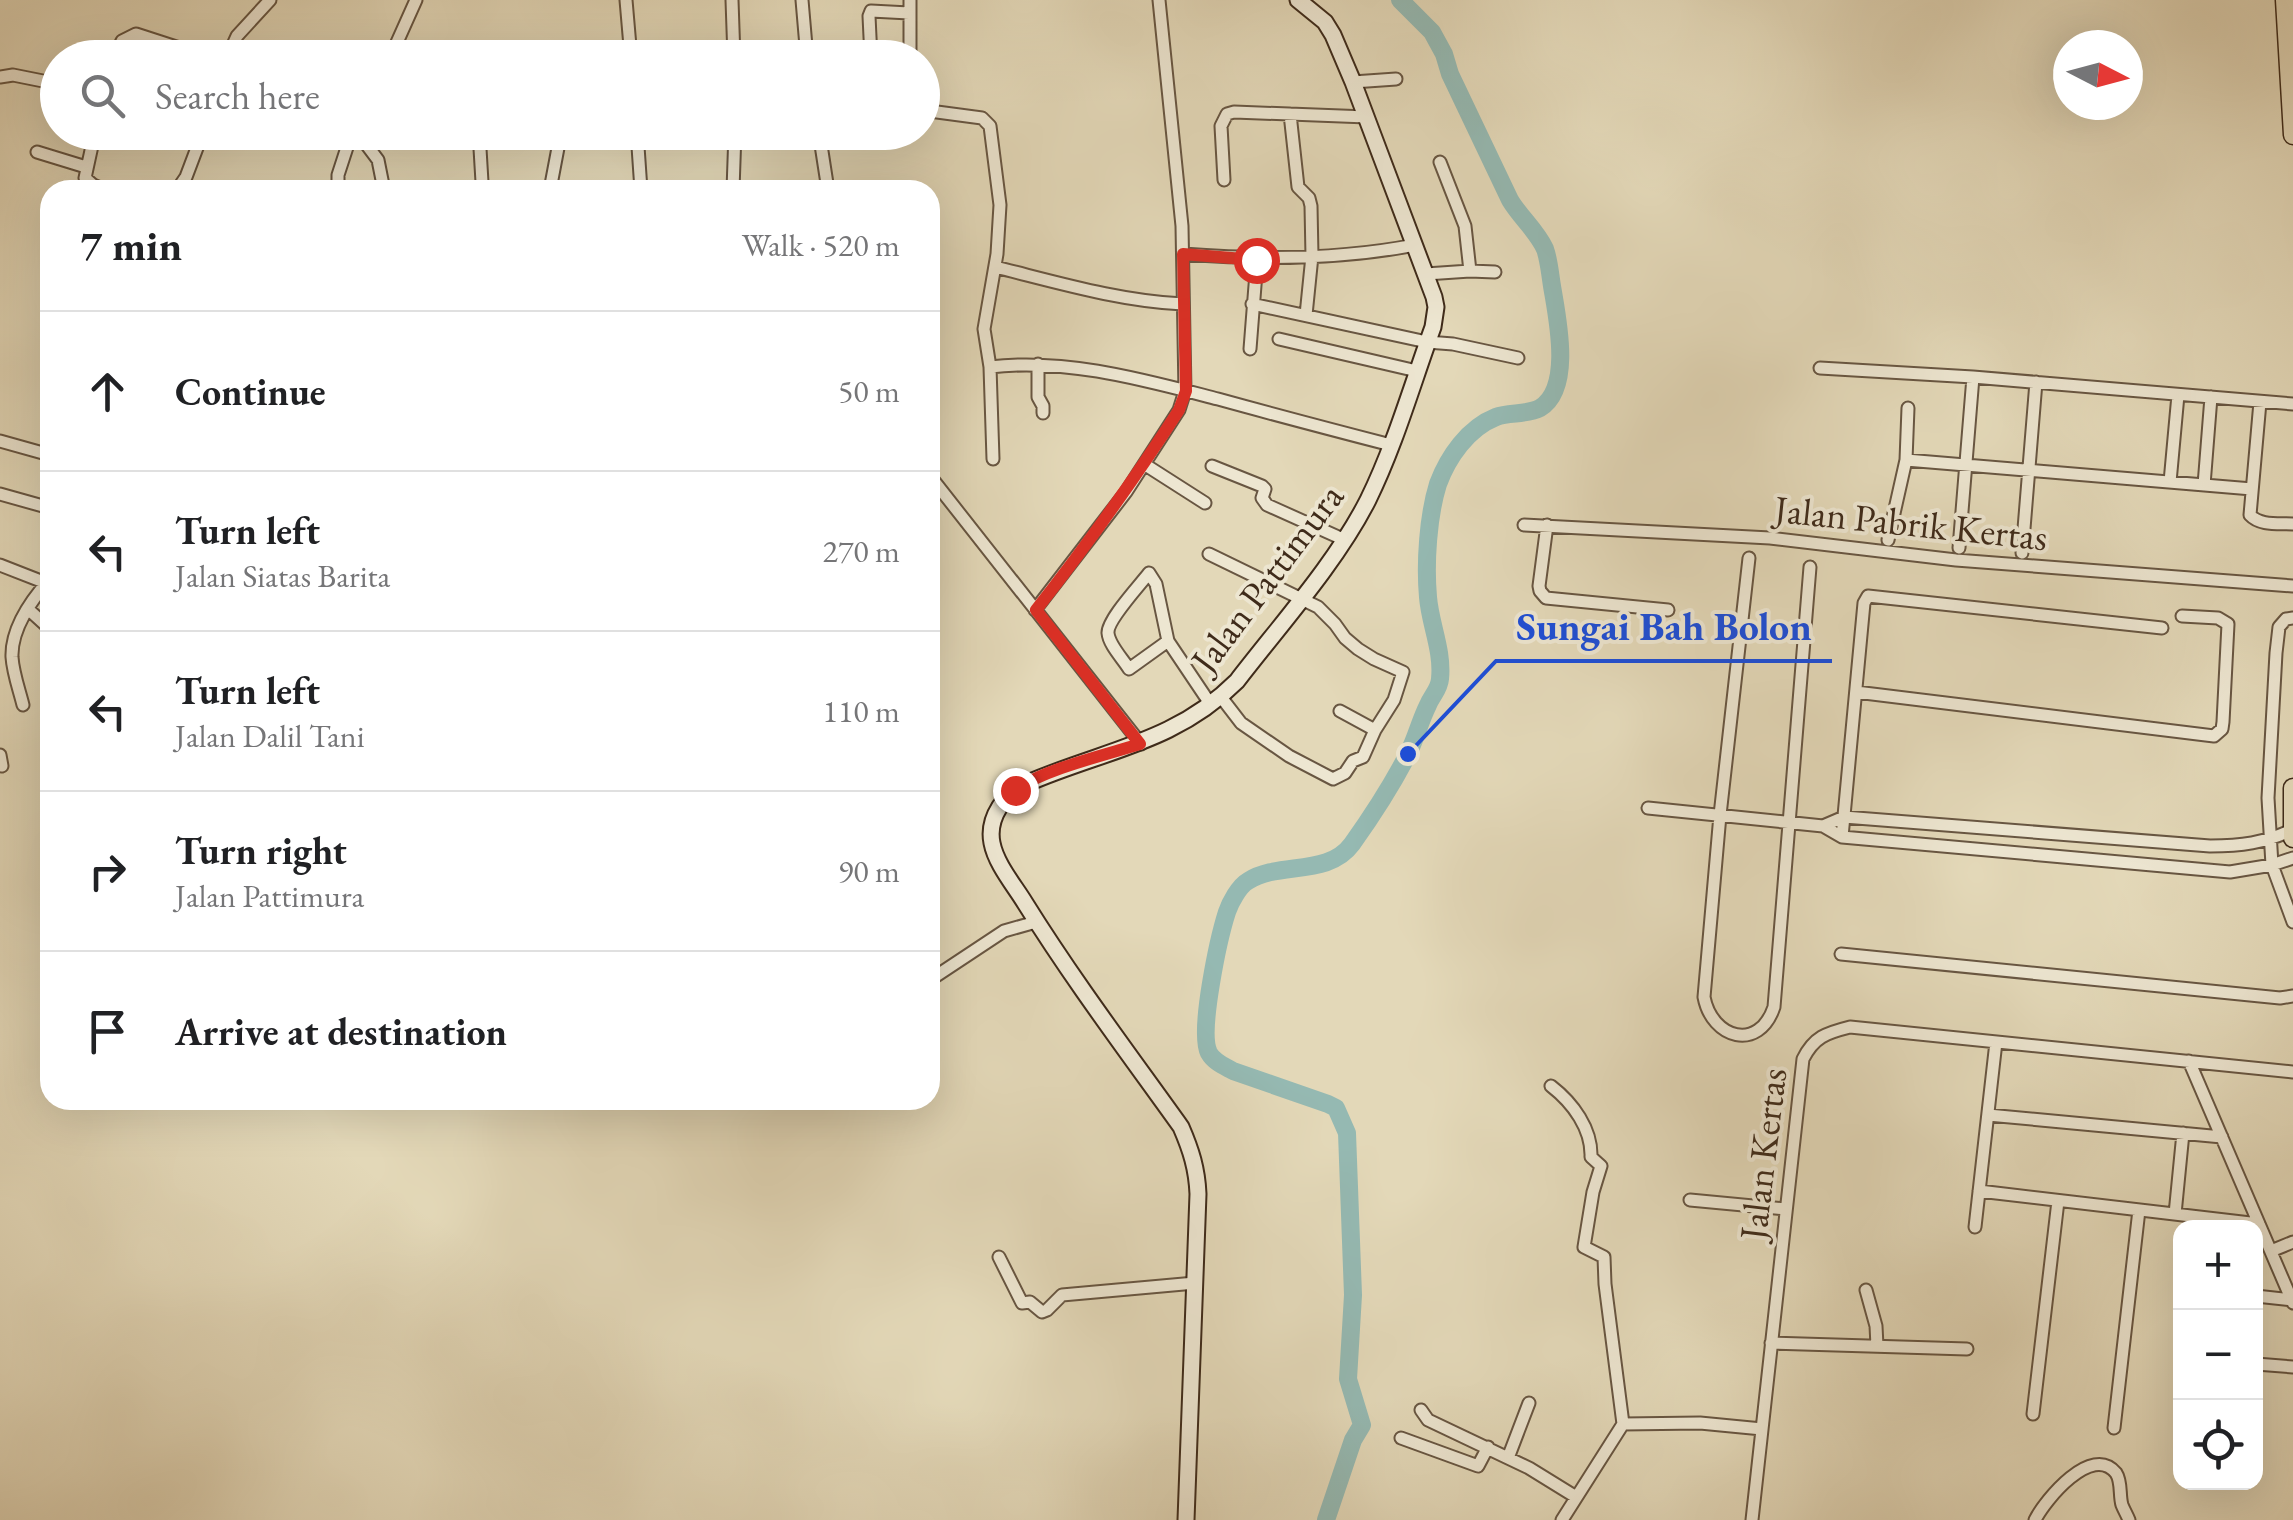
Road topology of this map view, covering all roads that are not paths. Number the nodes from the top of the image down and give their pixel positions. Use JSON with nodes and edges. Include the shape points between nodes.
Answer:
{"nodes":[{"id":1,"x":270,"y":0,"type":"edge"},
{"id":2,"x":416,"y":0,"type":"edge"},
{"id":3,"x":626,"y":0,"type":"edge"},
{"id":4,"x":732,"y":0,"type":"edge"},
{"id":5,"x":802,"y":0,"type":"edge"},
{"id":6,"x":1160,"y":0,"type":"edge"},
{"id":7,"x":1298,"y":0,"type":"edge"},
{"id":8,"x":2284,"y":0,"type":"edge"},
{"id":9,"x":909,"y":7,"type":"edge"},
{"id":10,"x":124,"y":40,"type":"edge"},
{"id":11,"x":154,"y":40,"type":"edge"},
{"id":12,"x":238,"y":40,"type":"edge"},
{"id":13,"x":398,"y":40,"type":"edge"},
{"id":14,"x":629,"y":40,"type":"edge"},
{"id":15,"x":733,"y":40,"type":"edge"},
{"id":16,"x":805,"y":40,"type":"edge"},
{"id":17,"x":870,"y":40,"type":"edge"},
{"id":18,"x":910,"y":40,"type":"edge"},
{"id":19,"x":0,"y":77,"type":"edge"},
{"id":20,"x":1396,"y":79,"type":"dead end"},
{"id":21,"x":40,"y":80,"type":"edge"},
{"id":22,"x":1353,"y":82,"type":"junction"},
{"id":23,"x":940,"y":112,"type":"edge"},
{"id":24,"x":1290,"y":114,"type":"junction"},
{"id":25,"x":1366,"y":117,"type":"junction"},
{"id":26,"x":2293,"y":135,"type":"edge"},
{"id":27,"x":90,"y":150,"type":"edge"},
{"id":28,"x":196,"y":150,"type":"edge"},
{"id":29,"x":348,"y":150,"type":"edge"},
{"id":30,"x":370,"y":150,"type":"edge"},
{"id":31,"x":480,"y":150,"type":"edge"},
{"id":32,"x":558,"y":150,"type":"edge"},
{"id":33,"x":638,"y":150,"type":"edge"},
{"id":34,"x":735,"y":150,"type":"edge"},
{"id":35,"x":822,"y":150,"type":"edge"},
{"id":36,"x":38,"y":152,"type":"dead end"},
{"id":37,"x":1440,"y":162,"type":"dead end"},
{"id":38,"x":86,"y":166,"type":"junction"},
{"id":39,"x":87,"y":180,"type":"edge"},
{"id":40,"x":184,"y":180,"type":"edge"},
{"id":41,"x":338,"y":180,"type":"edge"},
{"id":42,"x":382,"y":180,"type":"edge"},
{"id":43,"x":482,"y":180,"type":"edge"},
{"id":44,"x":552,"y":180,"type":"edge"},
{"id":45,"x":640,"y":180,"type":"edge"},
{"id":46,"x":734,"y":180,"type":"edge"},
{"id":47,"x":826,"y":180,"type":"edge"},
{"id":48,"x":1224,"y":180,"type":"dead end"},
{"id":49,"x":1415,"y":245,"type":"junction"},
{"id":50,"x":1183,"y":254,"type":"junction"},
{"id":51,"x":1312,"y":256,"type":"junction"},
{"id":52,"x":1256,"y":260,"type":"junction"},
{"id":53,"x":995,"y":268,"type":"junction"},
{"id":54,"x":1470,"y":271,"type":"junction"},
{"id":55,"x":1495,"y":272,"type":"dead end"},
{"id":56,"x":1426,"y":274,"type":"junction"},
{"id":57,"x":1182,"y":304,"type":"junction"},
{"id":58,"x":1252,"y":304,"type":"junction"},
{"id":59,"x":1306,"y":315,"type":"junction"},
{"id":60,"x":1279,"y":340,"type":"dead end"},
{"id":61,"x":1427,"y":342,"type":"junction"},
{"id":62,"x":1250,"y":350,"type":"dead end"},
{"id":63,"x":1518,"y":358,"type":"dead end"},
{"id":64,"x":1038,"y":364,"type":"junction"},
{"id":65,"x":990,"y":367,"type":"junction"},
{"id":66,"x":1820,"y":368,"type":"dead end"},
{"id":67,"x":1417,"y":371,"type":"junction"},
{"id":68,"x":1974,"y":377,"type":"junction"},
{"id":69,"x":2036,"y":382,"type":"junction"},
{"id":70,"x":1186,"y":391,"type":"junction"},
{"id":71,"x":2178,"y":394,"type":"junction"},
{"id":72,"x":2211,"y":398,"type":"junction"},
{"id":73,"x":2260,"y":402,"type":"junction"},
{"id":74,"x":2293,"y":404,"type":"edge"},
{"id":75,"x":1908,"y":408,"type":"dead end"},
{"id":76,"x":1042,"y":412,"type":"dead end"},
{"id":77,"x":0,"y":440,"type":"edge"},
{"id":78,"x":1391,"y":445,"type":"junction"},
{"id":79,"x":40,"y":452,"type":"edge"},
{"id":80,"x":992,"y":459,"type":"dead end"},
{"id":81,"x":1906,"y":460,"type":"junction"},
{"id":82,"x":1144,"y":464,"type":"junction"},
{"id":83,"x":1966,"y":465,"type":"junction"},
{"id":84,"x":1212,"y":466,"type":"dead end"},
{"id":85,"x":2028,"y":470,"type":"junction"},
{"id":86,"x":2170,"y":482,"type":"junction"},
{"id":87,"x":2204,"y":485,"type":"junction"},
{"id":88,"x":940,"y":489,"type":"edge"},
{"id":89,"x":2252,"y":490,"type":"junction"},
{"id":90,"x":0,"y":494,"type":"edge"},
{"id":91,"x":1204,"y":503,"type":"dead end"},
{"id":92,"x":40,"y":505,"type":"edge"},
{"id":93,"x":2293,"y":524,"type":"edge"},
{"id":94,"x":1547,"y":525,"type":"junction"},
{"id":95,"x":1524,"y":526,"type":"dead end"},
{"id":96,"x":1345,"y":540,"type":"junction"},
{"id":97,"x":1888,"y":540,"type":"dead end"},
{"id":98,"x":1959,"y":548,"type":"dead end"},
{"id":99,"x":2022,"y":553,"type":"dead end"},
{"id":100,"x":1209,"y":554,"type":"dead end"},
{"id":101,"x":1748,"y":558,"type":"dead end"},
{"id":102,"x":0,"y":564,"type":"edge"},
{"id":103,"x":1810,"y":567,"type":"dead end"},
{"id":104,"x":40,"y":578,"type":"edge"},
{"id":105,"x":2293,"y":586,"type":"edge"},
{"id":106,"x":40,"y":592,"type":"edge"},
{"id":107,"x":1300,"y":599,"type":"junction"},
{"id":108,"x":28,"y":609,"type":"junction"},
{"id":109,"x":1036,"y":610,"type":"junction"},
{"id":110,"x":1668,"y":610,"type":"dead end"},
{"id":111,"x":2182,"y":616,"type":"dead end"},
{"id":112,"x":2293,"y":618,"type":"edge"},
{"id":113,"x":40,"y":620,"type":"edge"},
{"id":114,"x":2162,"y":628,"type":"dead end"},
{"id":115,"x":1168,"y":641,"type":"junction"},
{"id":116,"x":6,"y":662,"type":"edge"},
{"id":117,"x":1856,"y":692,"type":"junction"},
{"id":118,"x":1216,"y":701,"type":"junction"},
{"id":119,"x":22,"y":705,"type":"dead end"},
{"id":120,"x":1340,"y":711,"type":"dead end"},
{"id":121,"x":1376,"y":730,"type":"junction"},
{"id":122,"x":1140,"y":744,"type":"junction"},
{"id":123,"x":2293,"y":788,"type":"edge"},
{"id":124,"x":1648,"y":808,"type":"dead end"},
{"id":125,"x":2292,"y":808,"type":"edge"},
{"id":126,"x":1716,"y":815,"type":"junction"},
{"id":127,"x":1844,"y":817,"type":"junction"},
{"id":128,"x":1789,"y":822,"type":"junction"},
{"id":129,"x":1824,"y":826,"type":"junction"},
{"id":130,"x":2292,"y":830,"type":"edge"},
{"id":131,"x":2048,"y":832,"type":"junction"},
{"id":132,"x":1842,"y":837,"type":"junction"},
{"id":133,"x":2293,"y":838,"type":"edge"},
{"id":134,"x":2270,"y":841,"type":"junction"},
{"id":135,"x":2046,"y":856,"type":"junction"},
{"id":136,"x":2293,"y":858,"type":"edge"},
{"id":137,"x":2272,"y":865,"type":"junction"},
{"id":138,"x":1034,"y":919,"type":"junction"},
{"id":139,"x":2293,"y":922,"type":"edge"},
{"id":140,"x":1841,"y":954,"type":"dead end"},
{"id":141,"x":940,"y":973,"type":"edge"},
{"id":142,"x":2293,"y":996,"type":"edge"},
{"id":143,"x":1996,"y":1042,"type":"junction"},
{"id":144,"x":2189,"y":1061,"type":"junction"},
{"id":145,"x":2291,"y":1075,"type":"edge"},
{"id":146,"x":1551,"y":1086,"type":"dead end"},
{"id":147,"x":1988,"y":1115,"type":"junction"},
{"id":148,"x":2182,"y":1133,"type":"junction"},
{"id":149,"x":2222,"y":1137,"type":"junction"},
{"id":150,"x":1979,"y":1191,"type":"junction"},
{"id":151,"x":1690,"y":1200,"type":"dead end"},
{"id":152,"x":2058,"y":1200,"type":"junction"},
{"id":153,"x":1786,"y":1209,"type":"junction"},
{"id":154,"x":2139,"y":1210,"type":"junction"},
{"id":155,"x":2175,"y":1214,"type":"junction"},
{"id":156,"x":2198,"y":1220,"type":"edge"},
{"id":157,"x":2257,"y":1220,"type":"edge"},
{"id":158,"x":1976,"y":1227,"type":"dead end"},
{"id":159,"x":2263,"y":1234,"type":"edge"},
{"id":160,"x":2293,"y":1242,"type":"edge"},
{"id":161,"x":2270,"y":1251,"type":"junction"},
{"id":162,"x":999,"y":1257,"type":"dead end"},
{"id":163,"x":1195,"y":1283,"type":"junction"},
{"id":164,"x":1866,"y":1290,"type":"dead end"},
{"id":165,"x":2263,"y":1297,"type":"edge"},
{"id":166,"x":2292,"y":1301,"type":"edge"},
{"id":167,"x":1771,"y":1343,"type":"junction"},
{"id":168,"x":1876,"y":1346,"type":"junction"},
{"id":169,"x":1966,"y":1350,"type":"dead end"},
{"id":170,"x":2263,"y":1365,"type":"edge"},
{"id":171,"x":2293,"y":1367,"type":"edge"},
{"id":172,"x":1529,"y":1403,"type":"dead end"},
{"id":173,"x":1421,"y":1410,"type":"dead end"},
{"id":174,"x":2033,"y":1414,"type":"dead end"},
{"id":175,"x":1623,"y":1424,"type":"junction"},
{"id":176,"x":2114,"y":1428,"type":"dead end"},
{"id":177,"x":1762,"y":1429,"type":"junction"},
{"id":178,"x":1401,"y":1438,"type":"dead end"},
{"id":179,"x":1488,"y":1447,"type":"junction"},
{"id":180,"x":1508,"y":1458,"type":"junction"},
{"id":181,"x":1576,"y":1498,"type":"junction"},
{"id":182,"x":1186,"y":1520,"type":"edge"},
{"id":183,"x":1562,"y":1520,"type":"edge"},
{"id":184,"x":1752,"y":1520,"type":"edge"},
{"id":185,"x":2035,"y":1520,"type":"edge"},
{"id":186,"x":2129,"y":1520,"type":"edge"}],
"edges":[{"from":1,"to":12,"type":"street"},
{"from":2,"to":13,"type":"street"},
{"from":3,"to":14,"type":"street"},
{"from":4,"to":15,"type":"street"},
{"from":5,"to":16,"type":"street"},
{"from":6,"to":50,"type":"street"},
{"from":7,"to":22,"type":"street","name":"Jalan Pattimura","via":[[1325,22]]},
{"from":8,"to":26,"type":"main road"},
{"from":9,"to":17,"type":"street","via":[[871,11]]},
{"from":9,"to":18,"type":"street"},
{"from":10,"to":11,"type":"street","via":[[136,34]]},
{"from":19,"to":21,"type":"street"},
{"from":20,"to":22,"type":"street"},
{"from":22,"to":25,"type":"street","name":"Jalan Pattimura"},
{"from":23,"to":53,"type":"street","via":[[988,122],[1000,205]]},
{"from":24,"to":25,"type":"street"},
{"from":24,"to":48,"type":"street","via":[[1227,114],[1221,126]]},
{"from":24,"to":51,"type":"street","via":[[1298,187],[1310,201]]},
{"from":25,"to":49,"type":"street","name":"Jalan Pattimura"},
{"from":27,"to":38,"type":"street"},
{"from":28,"to":40,"type":"street"},
{"from":29,"to":41,"type":"street"},
{"from":30,"to":42,"type":"street"},
{"from":31,"to":43,"type":"street"},
{"from":32,"to":44,"type":"street"},
{"from":33,"to":45,"type":"street"},
{"from":34,"to":46,"type":"street"},
{"from":35,"to":47,"type":"street"},
{"from":36,"to":38,"type":"street"},
{"from":37,"to":54,"type":"street","via":[[1465,226]]},
{"from":38,"to":39,"type":"street"},
{"from":49,"to":51,"type":"street"},
{"from":49,"to":56,"type":"street","name":"Jalan Pattimura"},
{"from":50,"to":52,"type":"street"},
{"from":50,"to":57,"type":"street"},
{"from":51,"to":52,"type":"street"},
{"from":51,"to":59,"type":"street"},
{"from":52,"to":58,"type":"street"},
{"from":53,"to":57,"type":"street"},
{"from":53,"to":65,"type":"street","via":[[984,329]]},
{"from":54,"to":55,"type":"street"},
{"from":54,"to":56,"type":"street"},
{"from":56,"to":61,"type":"street","name":"Jalan Pattimura","via":[[1436,307]]},
{"from":57,"to":70,"type":"street"},
{"from":58,"to":59,"type":"street"},
{"from":58,"to":62,"type":"street"},
{"from":59,"to":61,"type":"street"},
{"from":60,"to":67,"type":"street"},
{"from":61,"to":63,"type":"street"},
{"from":61,"to":67,"type":"street","name":"Jalan Pattimura"},
{"from":64,"to":65,"type":"street"},
{"from":64,"to":70,"type":"street"},
{"from":64,"to":76,"type":"street"},
{"from":65,"to":80,"type":"street"},
{"from":66,"to":68,"type":"street"},
{"from":67,"to":78,"type":"street","name":"Jalan Pattimura"},
{"from":68,"to":69,"type":"street"},
{"from":68,"to":83,"type":"street"},
{"from":69,"to":71,"type":"street"},
{"from":69,"to":85,"type":"street"},
{"from":70,"to":78,"type":"street"},
{"from":70,"to":82,"type":"street"},
{"from":71,"to":72,"type":"street"},
{"from":71,"to":86,"type":"street"},
{"from":72,"to":73,"type":"street"},
{"from":72,"to":87,"type":"street"},
{"from":73,"to":74,"type":"street"},
{"from":73,"to":89,"type":"street"},
{"from":75,"to":81,"type":"street"},
{"from":77,"to":79,"type":"street"},
{"from":78,"to":96,"type":"street","name":"Jalan Pattimura"},
{"from":81,"to":83,"type":"street"},
{"from":81,"to":97,"type":"street"},
{"from":82,"to":91,"type":"street"},
{"from":82,"to":109,"type":"street"},
{"from":83,"to":85,"type":"street"},
{"from":83,"to":98,"type":"street"},
{"from":84,"to":96,"type":"street","via":[[1264,487],[1267,505]]},
{"from":85,"to":86,"type":"street"},
{"from":85,"to":99,"type":"street"},
{"from":86,"to":87,"type":"street"},
{"from":87,"to":89,"type":"street"},
{"from":88,"to":109,"type":"street"},
{"from":89,"to":93,"type":"street","via":[[2252,518]]},
{"from":90,"to":92,"type":"street"},
{"from":94,"to":95,"type":"street","name":"Jalan Pabrik Kertas"},
{"from":94,"to":105,"type":"street","name":"Jalan Pabrik Kertas","via":[[1770,538]]},
{"from":94,"to":110,"type":"street","via":[[1540,586],[1546,598]]},
{"from":96,"to":107,"type":"street","name":"Jalan Pattimura"},
{"from":100,"to":107,"type":"street"},
{"from":101,"to":126,"type":"street"},
{"from":102,"to":104,"type":"street"},
{"from":103,"to":128,"type":"street"},
{"from":106,"to":108,"type":"street"},
{"from":107,"to":118,"type":"street","name":"Jalan Pattimura"},
{"from":107,"to":121,"type":"street","via":[[1318,607],[1358,649],[1403,672]]},
{"from":108,"to":113,"type":"street"},
{"from":108,"to":116,"type":"street"},
{"from":109,"to":122,"type":"street"},
{"from":111,"to":117,"type":"street","via":[[2228,624],[2223,722],[2214,736]]},
{"from":112,"to":134,"type":"street","via":[[2279,626],[2276,653]]},
{"from":114,"to":117,"type":"street","via":[[1868,596]]},
{"from":115,"to":115,"type":"street","via":[[1156,584],[1149,573],[1108,636],[1128,669]]},
{"from":115,"to":118,"type":"street"},
{"from":116,"to":119,"type":"street"},
{"from":117,"to":127,"type":"street"},
{"from":118,"to":121,"type":"street","via":[[1289,756],[1333,779],[1363,757]]},
{"from":118,"to":122,"type":"street","name":"Jalan Pattimura"},
{"from":120,"to":121,"type":"street"},
{"from":122,"to":138,"type":"street","name":"Jalan Pattimura","via":[[1023,784],[997,812],[991,840]]},
{"from":123,"to":125,"type":"main road"},
{"from":124,"to":126,"type":"street"},
{"from":125,"to":130,"type":"main road"},
{"from":126,"to":128,"type":"street"},
{"from":126,"to":128,"type":"street","via":[[1704,997],[1716,1024],[1737,1035],[1761,1030],[1774,1007]]},
{"from":127,"to":129,"type":"street"},
{"from":127,"to":131,"type":"street"},
{"from":127,"to":132,"type":"street"},
{"from":128,"to":129,"type":"street"},
{"from":129,"to":132,"type":"street"},
{"from":130,"to":133,"type":"main road"},
{"from":130,"to":134,"type":"street"},
{"from":131,"to":134,"type":"street","via":[[2210,846]]},
{"from":131,"to":135,"type":"street"},
{"from":132,"to":135,"type":"street"},
{"from":134,"to":137,"type":"street"},
{"from":135,"to":137,"type":"street","via":[[2230,872]]},
{"from":136,"to":137,"type":"street"},
{"from":137,"to":139,"type":"street"},
{"from":138,"to":141,"type":"street"},
{"from":138,"to":163,"type":"street","name":"Jalan Pattimura","via":[[1181,1127],[1198,1174]]},
{"from":140,"to":142,"type":"street"},
{"from":143,"to":144,"type":"street","name":"Jalan Kertas"},
{"from":143,"to":147,"type":"street"},
{"from":143,"to":153,"type":"street","name":"Jalan Kertas","via":[[1850,1027],[1810,1044],[1802,1060]]},
{"from":144,"to":145,"type":"street","name":"Jalan Kertas"},
{"from":144,"to":149,"type":"street"},
{"from":146,"to":175,"type":"street","via":[[1577,1113],[1595,1161],[1584,1247],[1604,1257]]},
{"from":147,"to":148,"type":"street"},
{"from":147,"to":150,"type":"street"},
{"from":148,"to":149,"type":"street"},
{"from":148,"to":155,"type":"street"},
{"from":149,"to":157,"type":"street"},
{"from":150,"to":152,"type":"street"},
{"from":150,"to":158,"type":"street"},
{"from":151,"to":153,"type":"street"},
{"from":152,"to":154,"type":"street"},
{"from":152,"to":174,"type":"street"},
{"from":153,"to":167,"type":"street","name":"Jalan Kertas"},
{"from":154,"to":155,"type":"street"},
{"from":154,"to":176,"type":"street"},
{"from":155,"to":156,"type":"street"},
{"from":159,"to":161,"type":"street"},
{"from":160,"to":161,"type":"street"},
{"from":161,"to":166,"type":"street"},
{"from":162,"to":163,"type":"street","via":[[1022,1303],[1045,1312],[1062,1295]]},
{"from":163,"to":182,"type":"street","name":"Jalan Pattimura"},
{"from":164,"to":168,"type":"street"},
{"from":165,"to":166,"type":"street"},
{"from":167,"to":168,"type":"street"},
{"from":167,"to":177,"type":"street","name":"Jalan Kertas"},
{"from":168,"to":169,"type":"street"},
{"from":170,"to":171,"type":"street"},
{"from":172,"to":180,"type":"street"},
{"from":173,"to":179,"type":"street","via":[[1428,1420]]},
{"from":175,"to":177,"type":"street"},
{"from":175,"to":181,"type":"street"},
{"from":177,"to":184,"type":"street","name":"Jalan Kertas"},
{"from":178,"to":179,"type":"street","via":[[1478,1466]]},
{"from":179,"to":180,"type":"street"},
{"from":180,"to":181,"type":"street"},
{"from":181,"to":183,"type":"street"},
{"from":185,"to":186,"type":"street","via":[[2079,1470],[2097,1466],[2119,1479]]}]}
